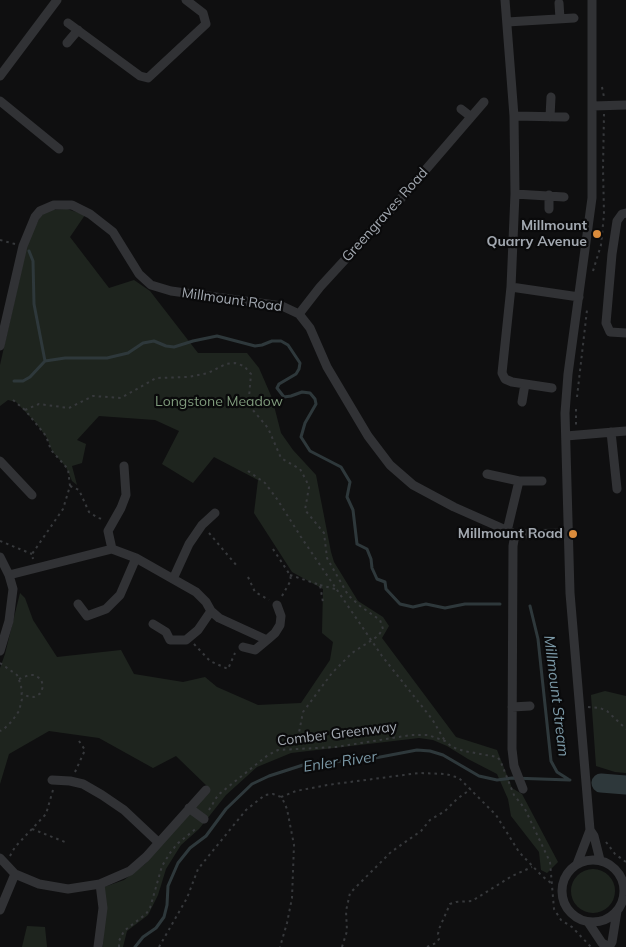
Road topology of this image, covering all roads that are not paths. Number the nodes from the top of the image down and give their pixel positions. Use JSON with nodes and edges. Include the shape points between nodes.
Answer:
{"nodes":[{"id":1,"x":57,"y":0,"type":"edge"},
{"id":2,"x":186,"y":0,"type":"edge"},
{"id":3,"x":505,"y":0,"type":"edge"},
{"id":4,"x":592,"y":0,"type":"edge"},
{"id":5,"x":559,"y":3,"type":"dead end"},
{"id":6,"x":574,"y":18,"type":"dead end"},
{"id":7,"x":560,"y":19,"type":"junction"},
{"id":8,"x":507,"y":22,"type":"junction"},
{"id":9,"x":68,"y":23,"type":"dead end"},
{"id":10,"x":78,"y":30,"type":"junction"},
{"id":11,"x":67,"y":43,"type":"dead end"},
{"id":12,"x":0,"y":76,"type":"edge"},
{"id":13,"x":551,"y":98,"type":"dead end"},
{"id":14,"x":0,"y":101,"type":"edge"},
{"id":15,"x":484,"y":102,"type":"dead end"},
{"id":16,"x":626,"y":105,"type":"edge"},
{"id":17,"x":593,"y":106,"type":"junction"},
{"id":18,"x":462,"y":109,"type":"dead end"},
{"id":19,"x":470,"y":116,"type":"junction"},
{"id":20,"x":514,"y":116,"type":"junction"},
{"id":21,"x":550,"y":117,"type":"junction"},
{"id":22,"x":565,"y":117,"type":"dead end"},
{"id":23,"x":59,"y":149,"type":"dead end"},
{"id":24,"x":515,"y":194,"type":"junction"},
{"id":25,"x":550,"y":195,"type":"junction"},
{"id":26,"x":564,"y":197,"type":"dead end"},
{"id":27,"x":549,"y":209,"type":"dead end"},
{"id":28,"x":626,"y":213,"type":"edge"},
{"id":29,"x":511,"y":287,"type":"junction"},
{"id":30,"x":579,"y":296,"type":"junction"},
{"id":31,"x":299,"y":314,"type":"junction"},
{"id":32,"x":2,"y":333,"type":"edge"},
{"id":33,"x":626,"y":333,"type":"edge"},
{"id":34,"x":0,"y":346,"type":"edge"},
{"id":35,"x":525,"y":384,"type":"junction"},
{"id":36,"x":552,"y":388,"type":"dead end"},
{"id":37,"x":522,"y":402,"type":"dead end"},
{"id":38,"x":626,"y":431,"type":"edge"},
{"id":39,"x":611,"y":432,"type":"junction"},
{"id":40,"x":566,"y":436,"type":"junction"},
{"id":41,"x":0,"y":461,"type":"edge"},
{"id":42,"x":124,"y":466,"type":"dead end"},
{"id":43,"x":487,"y":474,"type":"dead end"},
{"id":44,"x":519,"y":481,"type":"junction"},
{"id":45,"x":542,"y":481,"type":"dead end"},
{"id":46,"x":617,"y":489,"type":"dead end"},
{"id":47,"x":32,"y":495,"type":"dead end"},
{"id":48,"x":215,"y":513,"type":"dead end"},
{"id":49,"x":511,"y":532,"type":"junction"},
{"id":50,"x":568,"y":533,"type":"junction"},
{"id":51,"x":112,"y":549,"type":"junction"},
{"id":52,"x":0,"y":556,"type":"edge"},
{"id":53,"x":136,"y":558,"type":"junction"},
{"id":54,"x":9,"y":575,"type":"junction"},
{"id":55,"x":173,"y":579,"type":"junction"},
{"id":56,"x":78,"y":604,"type":"dead end"},
{"id":57,"x":278,"y":605,"type":"road end"},
{"id":58,"x":211,"y":612,"type":"junction"},
{"id":59,"x":153,"y":624,"type":"dead end"},
{"id":60,"x":267,"y":640,"type":"junction"},
{"id":61,"x":243,"y":647,"type":"road end"},
{"id":62,"x":0,"y":650,"type":"edge"},
{"id":63,"x":530,"y":706,"type":"dead end"},
{"id":64,"x":512,"y":707,"type":"junction"},
{"id":65,"x":54,"y":780,"type":"road end"},
{"id":66,"x":522,"y":789,"type":"dead end"},
{"id":67,"x":206,"y":790,"type":"dead end"},
{"id":68,"x":189,"y":808,"type":"junction"},
{"id":69,"x":204,"y":819,"type":"road end"},
{"id":70,"x":590,"y":830,"type":"junction"},
{"id":71,"x":158,"y":842,"type":"junction"},
{"id":72,"x":600,"y":860,"type":"junction"},
{"id":73,"x":2,"y":861,"type":"edge"},
{"id":74,"x":577,"y":864,"type":"junction"},
{"id":75,"x":15,"y":874,"type":"junction"},
{"id":76,"x":622,"y":874,"type":"edge"},
{"id":77,"x":100,"y":884,"type":"junction"},
{"id":78,"x":625,"y":898,"type":"edge"},
{"id":79,"x":0,"y":910,"type":"edge"},
{"id":80,"x":618,"y":910,"type":"junction"},
{"id":81,"x":588,"y":922,"type":"junction"},
{"id":82,"x":98,"y":947,"type":"edge"},
{"id":83,"x":609,"y":947,"type":"edge"}],
"edges":[{"from":1,"to":12,"type":"street"},
{"from":2,"to":10,"type":"street","via":[[203,14],[206,24],[148,78],[140,76]]},
{"from":3,"to":8,"type":"street"},
{"from":4,"to":17,"type":"street"},
{"from":5,"to":7,"type":"street"},
{"from":6,"to":7,"type":"street"},
{"from":7,"to":8,"type":"street"},
{"from":8,"to":20,"type":"street"},
{"from":9,"to":10,"type":"street"},
{"from":10,"to":11,"type":"street"},
{"from":13,"to":21,"type":"street"},
{"from":14,"to":23,"type":"street"},
{"from":15,"to":19,"type":"street","name":"Greengraves Road"},
{"from":16,"to":17,"type":"street"},
{"from":17,"to":30,"type":"street","via":[[592,198]]},
{"from":18,"to":19,"type":"street"},
{"from":19,"to":31,"type":"street","name":"Greengraves Road"},
{"from":20,"to":21,"type":"street"},
{"from":20,"to":24,"type":"street"},
{"from":21,"to":22,"type":"street"},
{"from":24,"to":25,"type":"street"},
{"from":24,"to":29,"type":"street"},
{"from":25,"to":26,"type":"street"},
{"from":25,"to":27,"type":"street"},
{"from":28,"to":33,"type":"street","via":[[617,221],[606,323],[610,332]]},
{"from":29,"to":30,"type":"street"},
{"from":29,"to":35,"type":"street","via":[[502,373],[505,379]]},
{"from":30,"to":40,"type":"street","via":[[568,374]]},
{"from":31,"to":32,"type":"street","name":"Millmount Road","via":[[282,306],[171,292],[151,285],[139,274],[107,227],[72,205],[54,205],[35,217],[22,246]]},
{"from":31,"to":49,"type":"street","name":"Millmount Road","via":[[310,328],[323,359],[368,436],[390,465],[428,494]]},
{"from":32,"to":34,"type":"street"},
{"from":35,"to":36,"type":"street"},
{"from":35,"to":37,"type":"street"},
{"from":38,"to":39,"type":"street"},
{"from":39,"to":40,"type":"street"},
{"from":39,"to":46,"type":"street"},
{"from":40,"to":50,"type":"street"},
{"from":41,"to":47,"type":"street"},
{"from":42,"to":51,"type":"street","via":[[126,495],[108,531]]},
{"from":43,"to":44,"type":"street"},
{"from":44,"to":45,"type":"street"},
{"from":44,"to":49,"type":"street"},
{"from":48,"to":55,"type":"street","via":[[189,544]]},
{"from":49,"to":50,"type":"street","name":"Millmount Road"},
{"from":49,"to":64,"type":"street"},
{"from":50,"to":70,"type":"street"},
{"from":51,"to":53,"type":"street"},
{"from":51,"to":54,"type":"street"},
{"from":52,"to":54,"type":"street"},
{"from":53,"to":55,"type":"street"},
{"from":53,"to":56,"type":"street","via":[[120,595],[106,609],[86,616]]},
{"from":54,"to":62,"type":"street","via":[[12,603]]},
{"from":55,"to":58,"type":"street","via":[[196,592]]},
{"from":57,"to":60,"type":"street","via":[[280,625]]},
{"from":58,"to":59,"type":"street","via":[[186,640],[170,640],[166,632]]},
{"from":58,"to":60,"type":"street"},
{"from":60,"to":61,"type":"street","via":[[255,650]]},
{"from":63,"to":64,"type":"street"},
{"from":64,"to":66,"type":"street","via":[[514,766]]},
{"from":65,"to":71,"type":"street","via":[[83,784],[102,795],[124,810]]},
{"from":67,"to":68,"type":"street"},
{"from":68,"to":69,"type":"street"},
{"from":68,"to":71,"type":"street"},
{"from":70,"to":72,"type":"street"},
{"from":70,"to":74,"type":"street"},
{"from":71,"to":77,"type":"street","via":[[130,871]]},
{"from":72,"to":74,"type":"street"},
{"from":72,"to":76,"type":"street"},
{"from":73,"to":75,"type":"street"},
{"from":74,"to":81,"type":"street","via":[[565,877],[562,897],[572,915]]},
{"from":75,"to":77,"type":"street","via":[[55,887]]},
{"from":75,"to":79,"type":"street"},
{"from":76,"to":78,"type":"street"},
{"from":77,"to":82,"type":"street","via":[[103,908]]},
{"from":78,"to":80,"type":"street"},
{"from":80,"to":81,"type":"street","via":[[599,922]]},
{"from":80,"to":83,"type":"street"},
{"from":81,"to":83,"type":"street","via":[[602,943]]}]}
